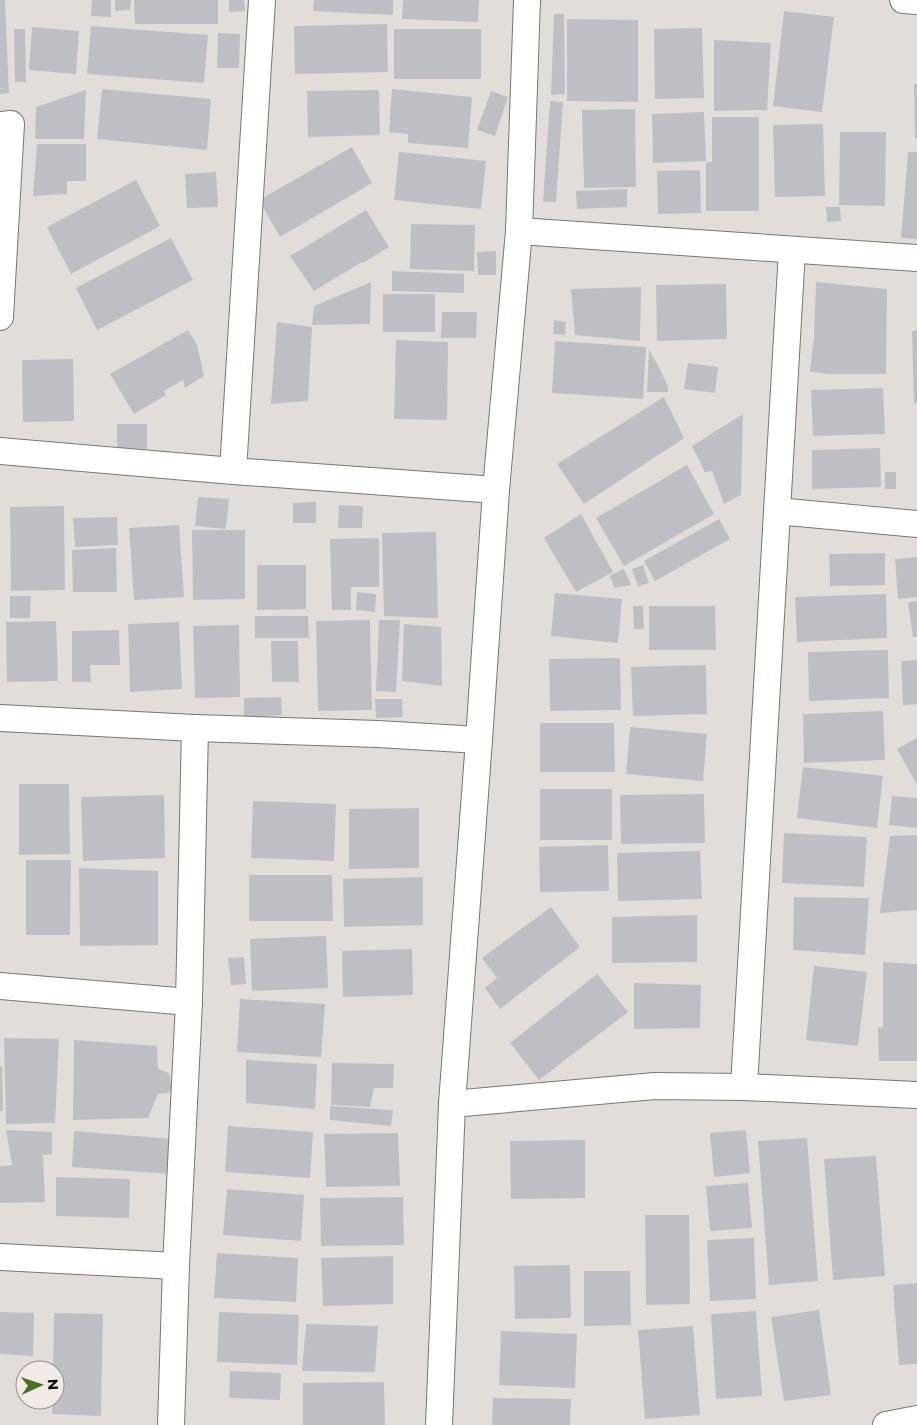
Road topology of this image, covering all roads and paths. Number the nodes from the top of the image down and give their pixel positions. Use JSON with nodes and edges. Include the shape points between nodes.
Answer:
{"nodes":[{"id":1,"x":262,"y":0,"type":"edge"},
{"id":2,"x":527,"y":0,"type":"edge"},
{"id":3,"x":903,"y":0,"type":"edge"},
{"id":4,"x":917,"y":1,"type":"edge"},
{"id":5,"x":0,"y":125,"type":"edge"},
{"id":6,"x":519,"y":230,"type":"junction"},
{"id":7,"x":792,"y":250,"type":"junction"},
{"id":8,"x":917,"y":258,"type":"edge"},
{"id":9,"x":0,"y":317,"type":"edge"},
{"id":10,"x":0,"y":451,"type":"edge"},
{"id":11,"x":233,"y":471,"type":"junction"},
{"id":12,"x":496,"y":490,"type":"junction"},
{"id":13,"x":776,"y":511,"type":"junction"},
{"id":14,"x":917,"y":524,"type":"edge"},
{"id":15,"x":0,"y":718,"type":"edge"},
{"id":16,"x":194,"y":728,"type":"junction"},
{"id":17,"x":479,"y":740,"type":"junction"},
{"id":18,"x":0,"y":986,"type":"edge"},
{"id":19,"x":189,"y":1002,"type":"junction"},
{"id":20,"x":744,"y":1087,"type":"junction"},
{"id":21,"x":917,"y":1095,"type":"edge"},
{"id":22,"x":452,"y":1104,"type":"junction"},
{"id":23,"x":0,"y":1257,"type":"edge"},
{"id":24,"x":176,"y":1266,"type":"junction"},
{"id":25,"x":917,"y":1419,"type":"edge"},
{"id":26,"x":171,"y":1425,"type":"edge"},
{"id":27,"x":439,"y":1425,"type":"edge"},
{"id":28,"x":886,"y":1425,"type":"edge"}],
"edges":[{"from":1,"to":11,"type":"street"},
{"from":2,"to":6,"type":"street"},
{"from":3,"to":4,"type":"street"},
{"from":5,"to":9,"type":"street","via":[[11,124]]},
{"from":6,"to":7,"type":"street"},
{"from":6,"to":12,"type":"street"},
{"from":7,"to":8,"type":"street"},
{"from":7,"to":13,"type":"street"},
{"from":10,"to":11,"type":"street"},
{"from":11,"to":12,"type":"street"},
{"from":12,"to":17,"type":"street"},
{"from":13,"to":14,"type":"street"},
{"from":13,"to":20,"type":"street"},
{"from":15,"to":16,"type":"street"},
{"from":16,"to":17,"type":"street"},
{"from":16,"to":19,"type":"street"},
{"from":17,"to":22,"type":"street"},
{"from":18,"to":19,"type":"street"},
{"from":19,"to":24,"type":"street"},
{"from":20,"to":21,"type":"street"},
{"from":20,"to":22,"type":"street","via":[[655,1086]]},
{"from":22,"to":27,"type":"street"},
{"from":23,"to":24,"type":"street"},
{"from":24,"to":26,"type":"street"},
{"from":25,"to":28,"type":"street"}]}
